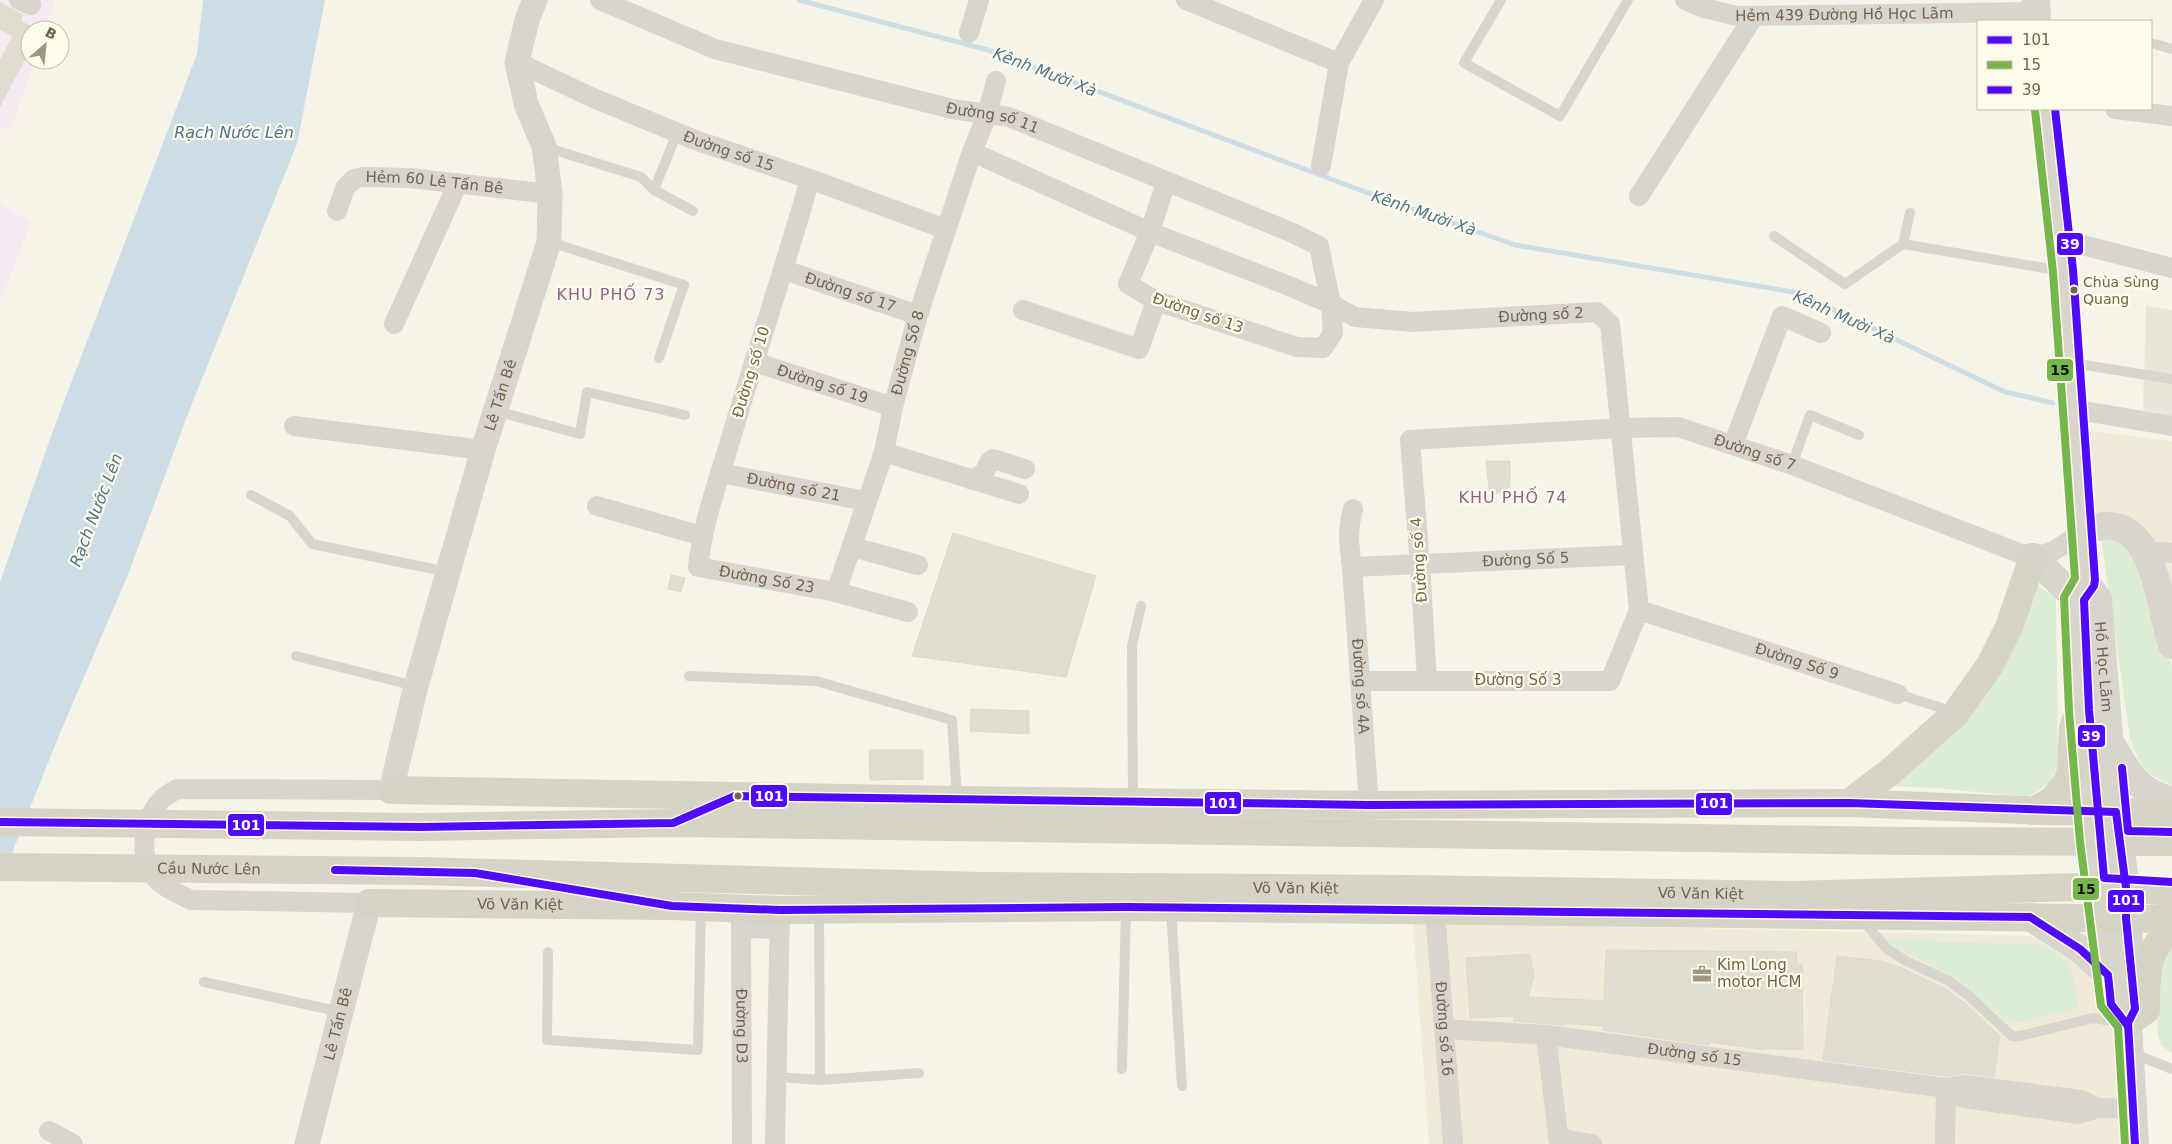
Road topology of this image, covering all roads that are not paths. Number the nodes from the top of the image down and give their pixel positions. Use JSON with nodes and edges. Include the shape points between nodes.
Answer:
{"nodes":[{"id":1,"x":535,"y":0,"type":"edge"},
{"id":2,"x":600,"y":0,"type":"edge"},
{"id":3,"x":979,"y":0,"type":"edge"},
{"id":4,"x":1186,"y":0,"type":"edge"},
{"id":5,"x":1374,"y":0,"type":"edge"},
{"id":6,"x":1501,"y":0,"type":"edge"},
{"id":7,"x":1628,"y":0,"type":"edge"},
{"id":8,"x":1685,"y":0,"type":"edge"},
{"id":9,"x":2036,"y":11,"type":"edge"},
{"id":10,"x":1754,"y":16,"type":"junction"},
{"id":11,"x":969,"y":33,"type":"dead end"},
{"id":12,"x":2152,"y":43,"type":"edge"},
{"id":13,"x":2172,"y":49,"type":"edge"},
{"id":14,"x":517,"y":62,"type":"junction"},
{"id":15,"x":1340,"y":63,"type":"junction"},
{"id":16,"x":996,"y":80,"type":"dead end"},
{"id":17,"x":2045,"y":110,"type":"edge"},
{"id":18,"x":2123,"y":110,"type":"edge"},
{"id":19,"x":987,"y":115,"type":"junction"},
{"id":20,"x":2172,"y":116,"type":"edge"},
{"id":21,"x":677,"y":133,"type":"junction"},
{"id":22,"x":544,"y":146,"type":"junction"},
{"id":23,"x":972,"y":152,"type":"junction"},
{"id":24,"x":1321,"y":166,"type":"dead end"},
{"id":25,"x":810,"y":179,"type":"junction"},
{"id":26,"x":1166,"y":182,"type":"junction"},
{"id":27,"x":458,"y":183,"type":"junction"},
{"id":28,"x":654,"y":190,"type":"junction"},
{"id":29,"x":550,"y":194,"type":"junction"},
{"id":30,"x":1639,"y":196,"type":"dead end"},
{"id":31,"x":337,"y":211,"type":"dead end"},
{"id":32,"x":693,"y":211,"type":"dead end"},
{"id":33,"x":1910,"y":213,"type":"dead end"},
{"id":34,"x":945,"y":229,"type":"junction"},
{"id":35,"x":1150,"y":232,"type":"junction"},
{"id":36,"x":1774,"y":236,"type":"dead end"},
{"id":37,"x":2059,"y":239,"type":"junction"},
{"id":38,"x":549,"y":242,"type":"junction"},
{"id":39,"x":1903,"y":244,"type":"junction"},
{"id":40,"x":2172,"y":268,"type":"edge"},
{"id":41,"x":784,"y":270,"type":"junction"},
{"id":42,"x":2063,"y":271,"type":"junction"},
{"id":43,"x":1156,"y":301,"type":"junction"},
{"id":44,"x":1331,"y":304,"type":"junction"},
{"id":45,"x":1023,"y":310,"type":"dead end"},
{"id":46,"x":918,"y":315,"type":"junction"},
{"id":47,"x":394,"y":324,"type":"dead end"},
{"id":48,"x":1821,"y":334,"type":"dead end"},
{"id":49,"x":659,"y":358,"type":"dead end"},
{"id":50,"x":754,"y":362,"type":"junction"},
{"id":51,"x":2069,"y":362,"type":"junction"},
{"id":52,"x":2172,"y":379,"type":"edge"},
{"id":53,"x":893,"y":407,"type":"junction"},
{"id":54,"x":2072,"y":409,"type":"junction"},
{"id":55,"x":496,"y":411,"type":"junction"},
{"id":56,"x":685,"y":415,"type":"dead end"},
{"id":57,"x":294,"y":426,"type":"dead end"},
{"id":58,"x":2172,"y":426,"type":"edge"},
{"id":59,"x":1622,"y":428,"type":"junction"},
{"id":60,"x":1859,"y":435,"type":"dead end"},
{"id":61,"x":1410,"y":440,"type":"joint"},
{"id":62,"x":1732,"y":445,"type":"junction"},
{"id":63,"x":483,"y":450,"type":"junction"},
{"id":64,"x":884,"y":452,"type":"junction"},
{"id":65,"x":1792,"y":465,"type":"junction"},
{"id":66,"x":1025,"y":470,"type":"dead end"},
{"id":67,"x":720,"y":473,"type":"junction"},
{"id":68,"x":972,"y":480,"type":"junction"},
{"id":69,"x":1019,"y":494,"type":"dead end"},
{"id":70,"x":250,"y":495,"type":"dead end"},
{"id":71,"x":866,"y":501,"type":"junction"},
{"id":72,"x":597,"y":506,"type":"dead end"},
{"id":73,"x":1353,"y":509,"type":"dead end"},
{"id":74,"x":2080,"y":534,"type":"junction"},
{"id":75,"x":702,"y":536,"type":"junction"},
{"id":76,"x":853,"y":546,"type":"junction"},
{"id":77,"x":2159,"y":552,"type":"edge"},
{"id":78,"x":1632,"y":555,"type":"junction"},
{"id":79,"x":2033,"y":557,"type":"junction"},
{"id":80,"x":918,"y":565,"type":"dead end"},
{"id":81,"x":1420,"y":565,"type":"junction"},
{"id":82,"x":698,"y":567,"type":"joint"},
{"id":83,"x":1352,"y":567,"type":"junction"},
{"id":84,"x":448,"y":572,"type":"junction"},
{"id":85,"x":2079,"y":589,"type":"junction"},
{"id":86,"x":836,"y":592,"type":"junction"},
{"id":87,"x":1141,"y":606,"type":"dead end"},
{"id":88,"x":1639,"y":610,"type":"junction"},
{"id":89,"x":908,"y":612,"type":"dead end"},
{"id":90,"x":2172,"y":644,"type":"edge"},
{"id":91,"x":296,"y":656,"type":"dead end"},
{"id":92,"x":689,"y":676,"type":"dead end"},
{"id":93,"x":1427,"y":680,"type":"junction"},
{"id":94,"x":1360,"y":681,"type":"junction"},
{"id":95,"x":1610,"y":681,"type":"joint"},
{"id":96,"x":416,"y":686,"type":"junction"},
{"id":97,"x":1898,"y":694,"type":"joint"},
{"id":98,"x":2079,"y":711,"type":"junction"},
{"id":99,"x":1956,"y":713,"type":"junction"},
{"id":100,"x":2109,"y":740,"type":"junction"},
{"id":101,"x":391,"y":790,"type":"junction"},
{"id":102,"x":735,"y":796,"type":"junction"},
{"id":103,"x":957,"y":800,"type":"junction"},
{"id":104,"x":2172,"y":800,"type":"edge"},
{"id":105,"x":1133,"y":802,"type":"junction"},
{"id":106,"x":1849,"y":803,"type":"junction"},
{"id":107,"x":1369,"y":805,"type":"junction"},
{"id":108,"x":2033,"y":811,"type":"junction"},
{"id":109,"x":2088,"y":812,"type":"junction"},
{"id":110,"x":2116,"y":812,"type":"junction"},
{"id":111,"x":2172,"y":813,"type":"edge"},
{"id":112,"x":0,"y":822,"type":"edge"},
{"id":113,"x":673,"y":823,"type":"junction"},
{"id":114,"x":146,"y":824,"type":"junction"},
{"id":115,"x":2090,"y":841,"type":"junction"},
{"id":116,"x":2119,"y":841,"type":"junction"},
{"id":117,"x":2172,"y":842,"type":"edge"},
{"id":118,"x":0,"y":867,"type":"edge"},
{"id":119,"x":419,"y":872,"type":"joint"},
{"id":120,"x":475,"y":873,"type":"junction"},
{"id":121,"x":2095,"y":887,"type":"junction"},
{"id":122,"x":2126,"y":888,"type":"junction"},
{"id":123,"x":2172,"y":892,"type":"edge"},
{"id":124,"x":369,"y":903,"type":"junction"},
{"id":125,"x":672,"y":906,"type":"junction"},
{"id":126,"x":701,"y":907,"type":"junction"},
{"id":127,"x":1126,"y":907,"type":"junction"},
{"id":128,"x":1171,"y":908,"type":"junction"},
{"id":129,"x":819,"y":910,"type":"junction"},
{"id":130,"x":1435,"y":911,"type":"junction"},
{"id":131,"x":1859,"y":915,"type":"junction"},
{"id":132,"x":2030,"y":917,"type":"junction"},
{"id":133,"x":741,"y":918,"type":"junction"},
{"id":134,"x":2099,"y":918,"type":"junction"},
{"id":135,"x":2126,"y":918,"type":"junction"},
{"id":136,"x":780,"y":919,"type":"junction"},
{"id":137,"x":2172,"y":919,"type":"edge"},
{"id":138,"x":2172,"y":931,"type":"edge"},
{"id":139,"x":548,"y":952,"type":"dead end"},
{"id":140,"x":2108,"y":975,"type":"junction"},
{"id":141,"x":204,"y":982,"type":"dead end"},
{"id":142,"x":342,"y":1012,"type":"junction"},
{"id":143,"x":2128,"y":1023,"type":"junction"},
{"id":144,"x":1444,"y":1029,"type":"junction"},
{"id":145,"x":1546,"y":1035,"type":"junction"},
{"id":146,"x":2129,"y":1051,"type":"junction"},
{"id":147,"x":1122,"y":1069,"type":"dead end"},
{"id":148,"x":2172,"y":1069,"type":"edge"},
{"id":149,"x":919,"y":1073,"type":"dead end"},
{"id":150,"x":777,"y":1077,"type":"junction"},
{"id":151,"x":820,"y":1080,"type":"junction"},
{"id":152,"x":1182,"y":1086,"type":"dead end"},
{"id":153,"x":1946,"y":1088,"type":"junction"},
{"id":154,"x":2133,"y":1109,"type":"junction"},
{"id":155,"x":48,"y":1131,"type":"dead end"},
{"id":156,"x":1558,"y":1141,"type":"edge"},
{"id":157,"x":73,"y":1144,"type":"edge"},
{"id":158,"x":307,"y":1144,"type":"edge"},
{"id":159,"x":742,"y":1144,"type":"edge"},
{"id":160,"x":775,"y":1144,"type":"edge"},
{"id":161,"x":1454,"y":1144,"type":"edge"},
{"id":162,"x":1592,"y":1144,"type":"edge"},
{"id":163,"x":1945,"y":1144,"type":"edge"},
{"id":164,"x":2136,"y":1144,"type":"edge"}],
"edges":[{"from":1,"to":14,"type":"street","name":"Lê Tấn Bê"},
{"from":2,"to":19,"type":"street","name":"Đường số 11","via":[[715,49]]},
{"from":3,"to":11,"type":"street"},
{"from":4,"to":15,"type":"street"},
{"from":5,"to":15,"type":"street"},
{"from":6,"to":7,"type":"lane","via":[[1464,63],[1560,116]]},
{"from":8,"to":10,"type":"street","name":"Hẻm 439 Đường Hồ Học Lãm","via":[[1737,16]]},
{"from":9,"to":10,"type":"street","name":"Hẻm 439 Đường Hồ Học Lãm"},
{"from":10,"to":30,"type":"street"},
{"from":12,"to":13,"type":"lane"},
{"from":14,"to":21,"type":"street","name":"Đường số 15"},
{"from":14,"to":22,"type":"street","name":"Lê Tấn Bê","via":[[526,104]]},
{"from":15,"to":24,"type":"street"},
{"from":16,"to":19,"type":"street","name":"Đường Số 8"},
{"from":17,"to":37,"type":"main road","name":"Hồ Học Lãm"},
{"from":18,"to":20,"type":"street"},
{"from":19,"to":23,"type":"street","name":"Đường Số 8"},
{"from":19,"to":26,"type":"street","name":"Đường số 11","via":[[1008,117]]},
{"from":21,"to":25,"type":"street","name":"Đường số 15"},
{"from":21,"to":28,"type":"lane"},
{"from":22,"to":28,"type":"lane","via":[[641,177]]},
{"from":22,"to":29,"type":"street","name":"Lê Tấn Bê"},
{"from":23,"to":34,"type":"street","name":"Đường Số 8"},
{"from":23,"to":35,"type":"street"},
{"from":25,"to":34,"type":"street","name":"Đường số 15"},
{"from":25,"to":41,"type":"street","name":"Đường số 10"},
{"from":26,"to":35,"type":"street"},
{"from":26,"to":44,"type":"street","name":"Đường số 11","via":[[1319,246]]},
{"from":27,"to":29,"type":"street","name":"Hẻm 60 Lê Tấn Bê"},
{"from":27,"to":31,"type":"street","name":"Hẻm 60 Lê Tấn Bê","via":[[410,178],[354,179],[345,188]]},
{"from":27,"to":47,"type":"street"},
{"from":28,"to":32,"type":"lane"},
{"from":29,"to":38,"type":"street","name":"Lê Tấn Bê"},
{"from":33,"to":39,"type":"lane"},
{"from":34,"to":46,"type":"street","name":"Đường Số 8"},
{"from":35,"to":43,"type":"street","name":"Đường số 13","via":[[1128,284]]},
{"from":35,"to":44,"type":"street","name":"Đường số 2"},
{"from":36,"to":39,"type":"lane","via":[[1845,284]]},
{"from":37,"to":40,"type":"street"},
{"from":37,"to":42,"type":"main road","name":"Hồ Học Lãm"},
{"from":38,"to":49,"type":"lane","via":[[684,285]]},
{"from":38,"to":55,"type":"street","name":"Lê Tấn Bê"},
{"from":39,"to":42,"type":"lane"},
{"from":41,"to":46,"type":"street","name":"Đường số 17"},
{"from":41,"to":50,"type":"street","name":"Đường số 10"},
{"from":42,"to":51,"type":"main road","name":"Hồ Học Lãm"},
{"from":43,"to":44,"type":"street","name":"Đường số 13","via":[[1298,346],[1323,348],[1333,333]]},
{"from":43,"to":45,"type":"street","via":[[1139,349]]},
{"from":44,"to":59,"type":"street","name":"Đường số 2","via":[[1355,318],[1412,322],[1597,312],[1610,324]]},
{"from":46,"to":53,"type":"street","name":"Đường Số 8"},
{"from":48,"to":62,"type":"street","via":[[1782,316]]},
{"from":50,"to":53,"type":"street","name":"Đường số 19"},
{"from":50,"to":67,"type":"street","name":"Đường số 10"},
{"from":51,"to":52,"type":"lane"},
{"from":51,"to":54,"type":"main road","name":"Hồ Học Lãm"},
{"from":53,"to":64,"type":"street","name":"Đường Số 8"},
{"from":54,"to":58,"type":"street"},
{"from":54,"to":74,"type":"main road","name":"Hồ Học Lãm"},
{"from":55,"to":56,"type":"lane","via":[[580,434],[587,392]]},
{"from":55,"to":63,"type":"street","name":"Lê Tấn Bê"},
{"from":57,"to":63,"type":"street"},
{"from":59,"to":61,"type":"street","name":"Đường số 7"},
{"from":59,"to":62,"type":"street","name":"Đường số 7","via":[[1678,427]]},
{"from":59,"to":78,"type":"street","name":"Đường số 2"},
{"from":60,"to":65,"type":"lane","via":[[1810,415]]},
{"from":61,"to":81,"type":"street","name":"Đường số 4"},
{"from":62,"to":65,"type":"street","name":"Đường số 7"},
{"from":63,"to":84,"type":"street","name":"Lê Tấn Bê"},
{"from":64,"to":68,"type":"street"},
{"from":64,"to":71,"type":"street","name":"Đường Số 8"},
{"from":65,"to":79,"type":"street","name":"Đường số 7"},
{"from":66,"to":68,"type":"street","via":[[993,459],[984,473]]},
{"from":67,"to":71,"type":"street","name":"Đường số 21"},
{"from":67,"to":75,"type":"street","name":"Đường số 10"},
{"from":68,"to":69,"type":"street"},
{"from":70,"to":84,"type":"lane","via":[[290,516],[312,544]]},
{"from":71,"to":76,"type":"street","name":"Đường Số 8"},
{"from":72,"to":75,"type":"street"},
{"from":73,"to":83,"type":"street","name":"Đường số 4A","via":[[1348,526]]},
{"from":74,"to":77,"type":"main road","via":[[2093,527],[2108,526],[2124,530]]},
{"from":74,"to":79,"type":"street","via":[[2047,555]]},
{"from":74,"to":85,"type":"main road","name":"Hồ Học Lãm"},
{"from":75,"to":82,"type":"street","name":"Đường số 10"},
{"from":76,"to":80,"type":"street"},
{"from":76,"to":86,"type":"street","name":"Đường Số 8"},
{"from":77,"to":90,"type":"main road","via":[[2158,582]]},
{"from":78,"to":81,"type":"street","name":"Đường Số 5"},
{"from":78,"to":88,"type":"street","name":"Đường số 2"},
{"from":79,"to":85,"type":"main road"},
{"from":79,"to":99,"type":"main road","via":[[2008,627],[1990,665]]},
{"from":81,"to":83,"type":"street","name":"Đường Số 5"},
{"from":81,"to":93,"type":"street","name":"Đường số 4"},
{"from":82,"to":86,"type":"street","name":"Đường Số 23"},
{"from":83,"to":94,"type":"street","name":"Đường số 4A"},
{"from":84,"to":96,"type":"street","name":"Lê Tấn Bê"},
{"from":85,"to":98,"type":"main road","name":"Hồ Học Lãm"},
{"from":85,"to":100,"type":"main road","name":"Hồ Học Lãm","via":[[2098,598]]},
{"from":86,"to":89,"type":"street","name":"Đường Số 23"},
{"from":87,"to":105,"type":"lane","via":[[1132,646]]},
{"from":88,"to":95,"type":"street","name":"Đường số 2"},
{"from":88,"to":97,"type":"street","name":"Đường Số 9"},
{"from":91,"to":96,"type":"lane"},
{"from":92,"to":103,"type":"lane","via":[[816,681],[952,720]]},
{"from":93,"to":94,"type":"street","name":"Đường Số 3"},
{"from":93,"to":95,"type":"street","name":"Đường Số 3"},
{"from":94,"to":107,"type":"street","name":"Đường số 4A"},
{"from":96,"to":101,"type":"street","name":"Lê Tấn Bê"},
{"from":97,"to":99,"type":"lane","name":"Đường Số 9"},
{"from":98,"to":108,"type":"main road","via":[[2073,728],[2071,771],[2067,782],[2052,801]]},
{"from":98,"to":109,"type":"main road","name":"Hồ Học Lãm"},
{"from":99,"to":106,"type":"main road","via":[[1891,771]]},
{"from":100,"to":104,"type":"main road","via":[[2131,778],[2160,798]]},
{"from":100,"to":110,"type":"main road","name":"Hồ Học Lãm"},
{"from":101,"to":102,"type":"main road"},
{"from":101,"to":114,"type":"street","via":[[178,789],[161,800]]},
{"from":102,"to":103,"type":"main road"},
{"from":102,"to":113,"type":"highway"},
{"from":103,"to":105,"type":"main road"},
{"from":105,"to":107,"type":"main road"},
{"from":106,"to":107,"type":"main road"},
{"from":106,"to":108,"type":"main road"},
{"from":108,"to":109,"type":"main road"},
{"from":109,"to":110,"type":"main road"},
{"from":109,"to":115,"type":"main road","name":"Hồ Học Lãm"},
{"from":110,"to":111,"type":"main road"},
{"from":110,"to":116,"type":"main road","name":"Hồ Học Lãm"},
{"from":112,"to":114,"type":"highway"},
{"from":113,"to":114,"type":"highway","via":[[420,827]]},
{"from":113,"to":115,"type":"highway"},
{"from":114,"to":124,"type":"street","via":[[145,851],[150,871],[166,887],[191,900]]},
{"from":115,"to":116,"type":"highway"},
{"from":115,"to":121,"type":"main road","name":"Hồ Học Lãm"},
{"from":116,"to":117,"type":"highway"},
{"from":116,"to":122,"type":"main road","name":"Hồ Học Lãm"},
{"from":118,"to":119,"type":"highway","name":"Cầu Nước Lên"},
{"from":119,"to":120,"type":"highway","name":"Võ Văn Kiệt"},
{"from":120,"to":121,"type":"highway","name":"Võ Văn Kiệt","via":[[981,886],[1408,888],[1792,895]]},
{"from":120,"to":125,"type":"highway"},
{"from":121,"to":122,"type":"highway","name":"Võ Văn Kiệt"},
{"from":121,"to":134,"type":"main road","name":"Hồ Học Lãm"},
{"from":122,"to":123,"type":"highway","name":"Võ Văn Kiệt"},
{"from":122,"to":135,"type":"main road","name":"Hồ Học Lãm"},
{"from":124,"to":125,"type":"main road","name":"Võ Văn Kiệt"},
{"from":124,"to":142,"type":"street","name":"Lê Tấn Bê"},
{"from":125,"to":126,"type":"main road","name":"Võ Văn Kiệt"},
{"from":126,"to":133,"type":"main road","name":"Võ Văn Kiệt"},
{"from":126,"to":139,"type":"lane","via":[[698,1050],[547,1040]]},
{"from":127,"to":128,"type":"main road","name":"Võ Văn Kiệt"},
{"from":127,"to":129,"type":"main road","name":"Võ Văn Kiệt"},
{"from":127,"to":147,"type":"lane"},
{"from":128,"to":130,"type":"main road","name":"Võ Văn Kiệt"},
{"from":128,"to":152,"type":"lane"},
{"from":129,"to":136,"type":"main road","name":"Võ Văn Kiệt"},
{"from":129,"to":151,"type":"lane"},
{"from":130,"to":131,"type":"main road","name":"Võ Văn Kiệt"},
{"from":130,"to":144,"type":"street","name":"Đường số 16"},
{"from":131,"to":132,"type":"main road","name":"Võ Văn Kiệt"},
{"from":131,"to":143,"type":"lane","via":[[1886,948],[1949,981],[2012,1036],[2093,1018]]},
{"from":132,"to":134,"type":"main road","name":"Võ Văn Kiệt"},
{"from":132,"to":140,"type":"main road","via":[[2080,949]]},
{"from":133,"to":136,"type":"main road","name":"Võ Văn Kiệt"},
{"from":133,"to":159,"type":"street","name":"Đường D3"},
{"from":134,"to":135,"type":"main road","name":"Võ Văn Kiệt"},
{"from":134,"to":140,"type":"main road","name":"Hồ Học Lãm"},
{"from":135,"to":137,"type":"main road","name":"Võ Văn Kiệt"},
{"from":135,"to":143,"type":"main road","name":"Hồ Học Lãm","via":[[2135,1009]]},
{"from":136,"to":150,"type":"street"},
{"from":138,"to":143,"type":"main road","via":[[2155,948],[2147,963],[2146,1010]]},
{"from":140,"to":143,"type":"main road","name":"Hồ Học Lãm","via":[[2112,1004]]},
{"from":141,"to":142,"type":"lane"},
{"from":142,"to":158,"type":"street","name":"Lê Tấn Bê"},
{"from":143,"to":146,"type":"main road","name":"Hồ Học Lãm"},
{"from":144,"to":145,"type":"street","name":"Đường số 15"},
{"from":144,"to":161,"type":"street","name":"Đường số 16"},
{"from":145,"to":153,"type":"street","name":"Đường số 15"},
{"from":145,"to":156,"type":"street"},
{"from":146,"to":148,"type":"lane"},
{"from":146,"to":154,"type":"main road","name":"Hồ Học Lãm"},
{"from":149,"to":151,"type":"lane"},
{"from":150,"to":151,"type":"lane"},
{"from":150,"to":160,"type":"street"},
{"from":153,"to":154,"type":"street","name":"Đường số 15","via":[[1963,1098],[2079,1114],[2098,1108]]},
{"from":153,"to":163,"type":"street"},
{"from":154,"to":164,"type":"main road","name":"Hồ Học Lãm"},
{"from":155,"to":157,"type":"street"},
{"from":156,"to":162,"type":"street"}]}
